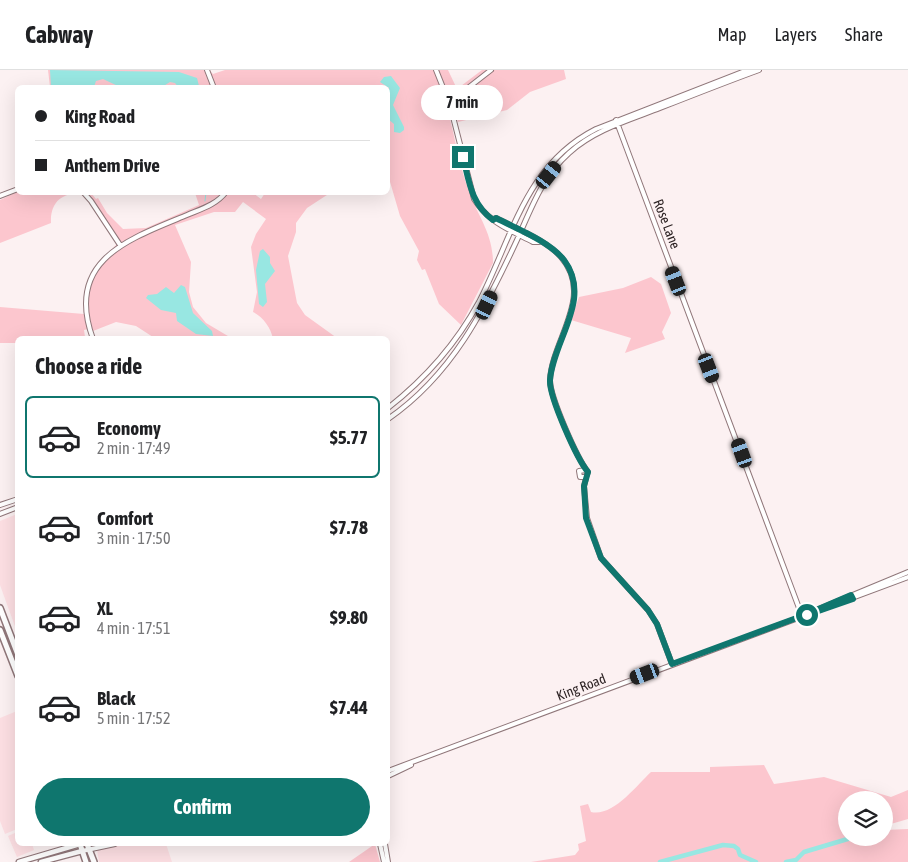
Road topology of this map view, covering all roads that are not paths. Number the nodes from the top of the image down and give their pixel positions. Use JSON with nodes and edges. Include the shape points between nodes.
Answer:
{"nodes":[{"id":1,"x":207,"y":70,"type":"edge"},
{"id":2,"x":436,"y":70,"type":"edge"},
{"id":3,"x":491,"y":70,"type":"edge"},
{"id":4,"x":758,"y":70,"type":"edge"},
{"id":5,"x":213,"y":85,"type":"edge"},
{"id":6,"x":447,"y":99,"type":"junction"},
{"id":7,"x":617,"y":122,"type":"junction"},
{"id":8,"x":15,"y":190,"type":"edge"},
{"id":9,"x":85,"y":195,"type":"edge"},
{"id":10,"x":223,"y":195,"type":"edge"},
{"id":11,"x":0,"y":196,"type":"edge"},
{"id":12,"x":512,"y":229,"type":"junction"},
{"id":13,"x":520,"y":233,"type":"junction"},
{"id":14,"x":120,"y":245,"type":"junction"},
{"id":15,"x":479,"y":301,"type":"junction"},
{"id":16,"x":487,"y":305,"type":"junction"},
{"id":17,"x":93,"y":336,"type":"edge"},
{"id":18,"x":390,"y":406,"type":"edge"},
{"id":19,"x":390,"y":417,"type":"edge"},
{"id":20,"x":580,"y":461,"type":"junction"},
{"id":21,"x":586,"y":470,"type":"junction"},
{"id":22,"x":579,"y":471,"type":"junction"},
{"id":23,"x":587,"y":476,"type":"junction"},
{"id":24,"x":580,"y":477,"type":"junction"},
{"id":25,"x":584,"y":486,"type":"junction"},
{"id":26,"x":15,"y":499,"type":"edge"},
{"id":27,"x":0,"y":505,"type":"edge"},
{"id":28,"x":15,"y":508,"type":"edge"},
{"id":29,"x":0,"y":514,"type":"edge"},
{"id":30,"x":908,"y":572,"type":"edge"},
{"id":31,"x":908,"y":577,"type":"edge"},
{"id":32,"x":852,"y":597,"type":"junction"},
{"id":33,"x":1,"y":612,"type":"edge"},
{"id":34,"x":802,"y":616,"type":"junction"},
{"id":35,"x":0,"y":630,"type":"edge"},
{"id":36,"x":15,"y":647,"type":"edge"},
{"id":37,"x":672,"y":664,"type":"junction"},
{"id":38,"x":15,"y":668,"type":"edge"},
{"id":39,"x":424,"y":758,"type":"junction"},
{"id":40,"x":390,"y":770,"type":"edge"},
{"id":41,"x":390,"y":775,"type":"edge"},
{"id":42,"x":84,"y":846,"type":"edge"},
{"id":43,"x":381,"y":846,"type":"edge"},
{"id":44,"x":385,"y":846,"type":"edge"},
{"id":45,"x":18,"y":862,"type":"edge"},
{"id":46,"x":41,"y":862,"type":"edge"},
{"id":47,"x":86,"y":862,"type":"edge"},
{"id":48,"x":94,"y":862,"type":"edge"},
{"id":49,"x":386,"y":862,"type":"edge"}],
"edges":[{"from":1,"to":5,"type":"street"},
{"from":2,"to":6,"type":"street"},
{"from":3,"to":6,"type":"street","via":[[464,91]]},
{"from":4,"to":7,"type":"street"},
{"from":6,"to":12,"type":"street","via":[[474,199],[493,220],[496,218]]},
{"from":7,"to":12,"type":"street","via":[[582,136],[553,160],[534,184]]},
{"from":7,"to":13,"type":"street","via":[[587,139],[557,165],[541,188]]},
{"from":7,"to":34,"type":"street","name":"Rose Lane"},
{"from":8,"to":11,"type":"street"},
{"from":9,"to":14,"type":"street"},
{"from":10,"to":14,"type":"street","via":[[210,206]]},
{"from":12,"to":13,"type":"street"},
{"from":12,"to":15,"type":"street"},
{"from":13,"to":16,"type":"street"},
{"from":13,"to":20,"type":"street","via":[[554,250],[562,258],[574,285],[573,306],[550,380],[553,400]]},
{"from":14,"to":17,"type":"street","via":[[101,262],[88,292],[88,321]]},
{"from":15,"to":16,"type":"street"},
{"from":15,"to":18,"type":"street","via":[[435,365]]},
{"from":16,"to":19,"type":"street","via":[[445,367],[416,397]]},
{"from":20,"to":21,"type":"street"},
{"from":20,"to":22,"type":"street"},
{"from":21,"to":22,"type":"street"},
{"from":21,"to":23,"type":"street"},
{"from":22,"to":24,"type":"street"},
{"from":23,"to":24,"type":"street"},
{"from":23,"to":25,"type":"street"},
{"from":24,"to":25,"type":"street"},
{"from":25,"to":37,"type":"street","via":[[586,518],[601,558],[648,610],[657,624]]},
{"from":26,"to":27,"type":"street"},
{"from":28,"to":29,"type":"street"},
{"from":30,"to":32,"type":"street","name":"King Road"},
{"from":31,"to":32,"type":"street","name":"King Road"},
{"from":32,"to":34,"type":"street","name":"King Road"},
{"from":33,"to":36,"type":"main road"},
{"from":34,"to":37,"type":"street","name":"King Road"},
{"from":35,"to":38,"type":"main road"},
{"from":37,"to":39,"type":"street","name":"King Road"},
{"from":39,"to":40,"type":"street","name":"King Road"},
{"from":39,"to":41,"type":"street","name":"King Road"},
{"from":42,"to":45,"type":"main road"},
{"from":42,"to":46,"type":"main road"},
{"from":42,"to":47,"type":"main road"},
{"from":42,"to":48,"type":"main road"},
{"from":43,"to":49,"type":"street"},
{"from":44,"to":49,"type":"street"}]}
